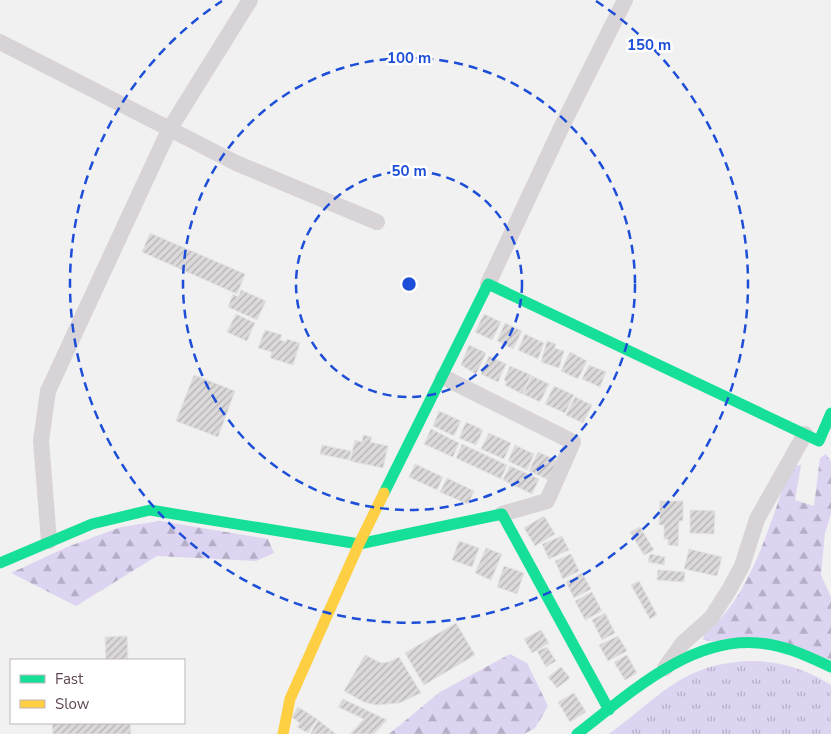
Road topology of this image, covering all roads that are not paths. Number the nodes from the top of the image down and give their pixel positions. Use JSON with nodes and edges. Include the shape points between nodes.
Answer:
{"nodes":[{"id":1,"x":250,"y":0,"type":"edge"},
{"id":2,"x":625,"y":0,"type":"edge"},
{"id":3,"x":0,"y":42,"type":"edge"},
{"id":4,"x":169,"y":130,"type":"junction"},
{"id":5,"x":377,"y":222,"type":"dead end"},
{"id":6,"x":488,"y":284,"type":"junction"},
{"id":7,"x":443,"y":377,"type":"junction"},
{"id":8,"x":831,"y":413,"type":"edge"},
{"id":9,"x":805,"y":434,"type":"junction"},
{"id":10,"x":502,"y":514,"type":"junction"},
{"id":11,"x":49,"y":541,"type":"junction"},
{"id":12,"x":359,"y":544,"type":"junction"},
{"id":13,"x":0,"y":563,"type":"edge"},
{"id":14,"x":831,"y":667,"type":"edge"},
{"id":15,"x":664,"y":669,"type":"junction"},
{"id":16,"x":609,"y":710,"type":"junction"},
{"id":17,"x":282,"y":734,"type":"edge"},
{"id":18,"x":577,"y":734,"type":"edge"}],
"edges":[{"from":1,"to":4,"type":"street"},
{"from":2,"to":6,"type":"street"},
{"from":3,"to":4,"type":"street"},
{"from":4,"to":5,"type":"street","via":[[236,163]]},
{"from":4,"to":11,"type":"street","via":[[48,391],[41,441]]},
{"from":6,"to":7,"type":"street"},
{"from":6,"to":9,"type":"street"},
{"from":7,"to":10,"type":"street","via":[[573,442],[547,501]]},
{"from":7,"to":12,"type":"street"},
{"from":8,"to":9,"type":"street","via":[[820,440]]},
{"from":9,"to":15,"type":"street","via":[[757,519],[742,566],[729,590],[711,618],[684,642]]},
{"from":10,"to":12,"type":"street"},
{"from":10,"to":16,"type":"street"},
{"from":11,"to":12,"type":"street","via":[[123,514],[150,510]]},
{"from":11,"to":13,"type":"street"},
{"from":12,"to":17,"type":"street","via":[[290,699]]},
{"from":14,"to":15,"type":"street","via":[[790,648],[747,642],[700,650]]},
{"from":15,"to":16,"type":"street"},
{"from":16,"to":18,"type":"street"}]}
